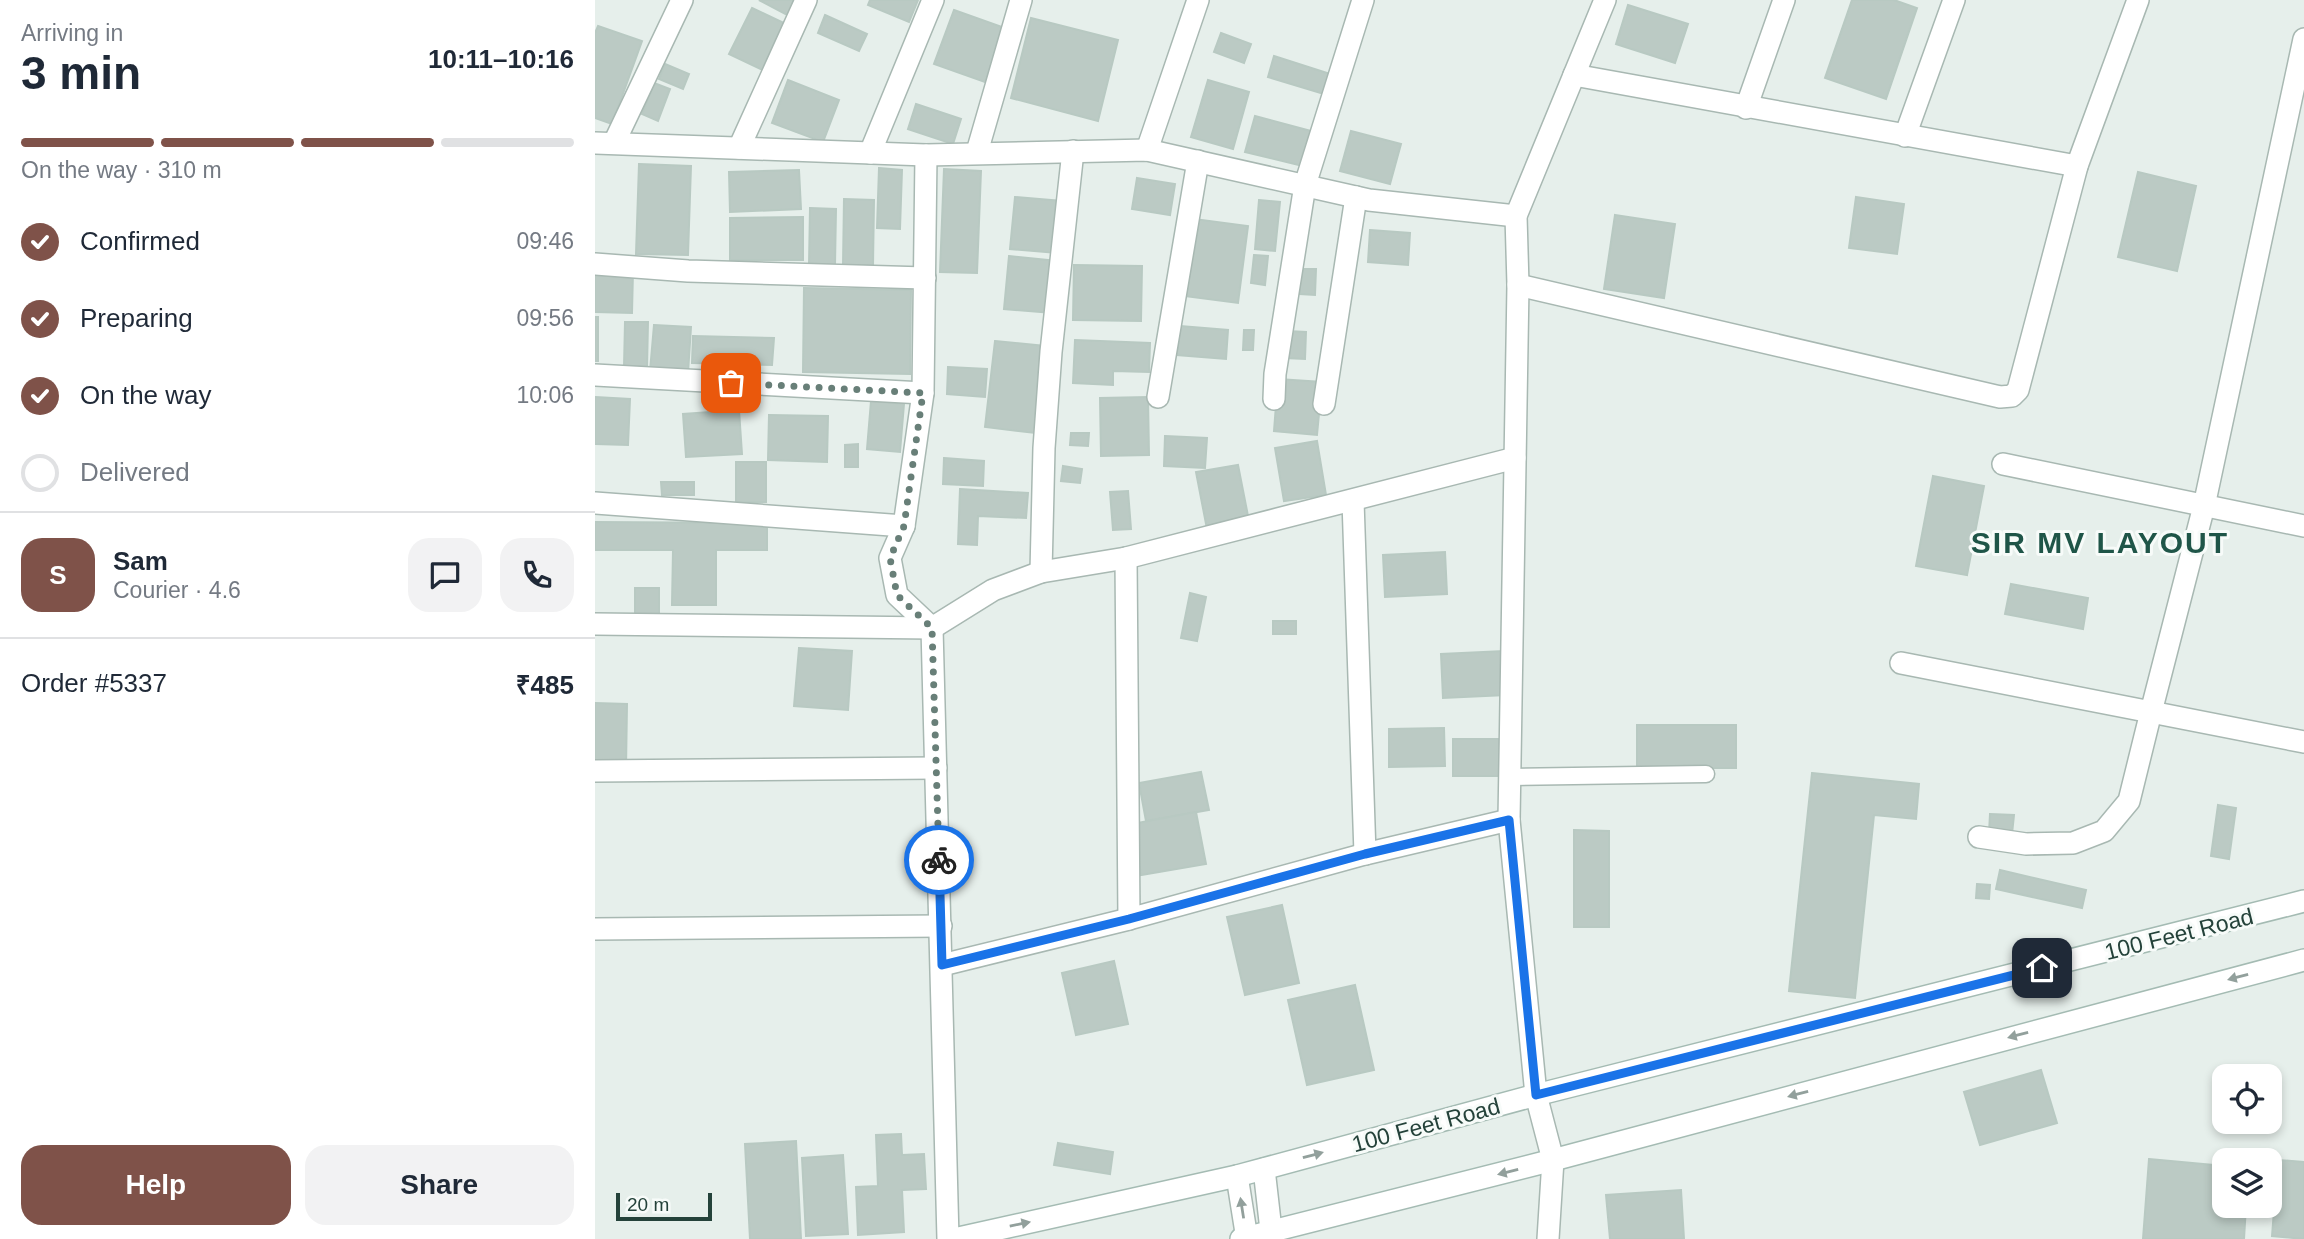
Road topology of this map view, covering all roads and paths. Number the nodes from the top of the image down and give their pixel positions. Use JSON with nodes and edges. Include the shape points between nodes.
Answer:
{"nodes":[{"id":1,"x":682,"y":0,"type":"edge"},
{"id":2,"x":806,"y":0,"type":"edge"},
{"id":3,"x":933,"y":0,"type":"edge"},
{"id":4,"x":1021,"y":0,"type":"edge"},
{"id":5,"x":1198,"y":0,"type":"edge"},
{"id":6,"x":1363,"y":0,"type":"edge"},
{"id":7,"x":1605,"y":0,"type":"edge"},
{"id":8,"x":1784,"y":0,"type":"edge"},
{"id":9,"x":1954,"y":0,"type":"edge"},
{"id":10,"x":2138,"y":0,"type":"edge"},
{"id":11,"x":2304,"y":39,"type":"edge"},
{"id":12,"x":1574,"y":75,"type":"junction"},
{"id":13,"x":1746,"y":108,"type":"junction"},
{"id":14,"x":2295,"y":127,"type":"edge"},
{"id":15,"x":1905,"y":136,"type":"junction"},
{"id":16,"x":604,"y":143,"type":"edge"},
{"id":17,"x":739,"y":148,"type":"junction"},
{"id":18,"x":1147,"y":150,"type":"junction"},
{"id":19,"x":1073,"y":151,"type":"junction"},
{"id":20,"x":977,"y":152,"type":"junction"},
{"id":21,"x":870,"y":153,"type":"junction"},
{"id":22,"x":926,"y":155,"type":"junction"},
{"id":23,"x":1198,"y":161,"type":"junction"},
{"id":24,"x":2077,"y":166,"type":"junction"},
{"id":25,"x":1305,"y":185,"type":"junction"},
{"id":26,"x":1356,"y":197,"type":"junction"},
{"id":27,"x":1516,"y":216,"type":"junction"},
{"id":28,"x":595,"y":264,"type":"edge"},
{"id":29,"x":925,"y":278,"type":"junction"},
{"id":30,"x":1518,"y":285,"type":"junction"},
{"id":31,"x":595,"y":375,"type":"edge"},
{"id":32,"x":923,"y":393,"type":"junction"},
{"id":33,"x":1158,"y":397,"type":"dead end"},
{"id":34,"x":1274,"y":399,"type":"dead end"},
{"id":35,"x":1324,"y":404,"type":"dead end"},
{"id":36,"x":1515,"y":458,"type":"junction"},
{"id":37,"x":2003,"y":464,"type":"dead end"},
{"id":38,"x":1353,"y":501,"type":"junction"},
{"id":39,"x":595,"y":503,"type":"edge"},
{"id":40,"x":2204,"y":506,"type":"junction"},
{"id":41,"x":904,"y":526,"type":"junction"},
{"id":42,"x":2304,"y":526,"type":"edge"},
{"id":43,"x":1126,"y":558,"type":"junction"},
{"id":44,"x":1041,"y":572,"type":"junction"},
{"id":45,"x":595,"y":624,"type":"edge"},
{"id":46,"x":932,"y":628,"type":"junction"},
{"id":47,"x":1901,"y":663,"type":"dead end"},
{"id":48,"x":2151,"y":712,"type":"junction"},
{"id":49,"x":2304,"y":742,"type":"edge"},
{"id":50,"x":936,"y":768,"type":"junction"},
{"id":51,"x":595,"y":771,"type":"edge"},
{"id":52,"x":1706,"y":774,"type":"dead end"},
{"id":53,"x":1510,"y":778,"type":"junction"},
{"id":54,"x":1509,"y":820,"type":"junction"},
{"id":55,"x":1979,"y":837,"type":"dead end"},
{"id":56,"x":1365,"y":854,"type":"junction"},
{"id":57,"x":2304,"y":901,"type":"edge"},
{"id":58,"x":1129,"y":919,"type":"junction"},
{"id":59,"x":941,"y":926,"type":"junction"},
{"id":60,"x":595,"y":929,"type":"edge"},
{"id":61,"x":2304,"y":960,"type":"edge"},
{"id":62,"x":942,"y":965,"type":"junction"},
{"id":63,"x":1536,"y":1095,"type":"junction"},
{"id":64,"x":1553,"y":1160,"type":"junction"},
{"id":65,"x":1264,"y":1168,"type":"junction"},
{"id":66,"x":1237,"y":1176,"type":"junction"},
{"id":67,"x":1272,"y":1236,"type":"edge"},
{"id":68,"x":948,"y":1239,"type":"edge"},
{"id":69,"x":954,"y":1239,"type":"edge"},
{"id":70,"x":1241,"y":1239,"type":"edge"},
{"id":71,"x":1247,"y":1239,"type":"edge"},
{"id":72,"x":1548,"y":1239,"type":"edge"}],
"edges":[{"from":1,"to":16,"type":"street"},
{"from":2,"to":17,"type":"street"},
{"from":3,"to":21,"type":"street"},
{"from":4,"to":20,"type":"street"},
{"from":5,"to":18,"type":"street"},
{"from":6,"to":25,"type":"street"},
{"from":7,"to":12,"type":"street"},
{"from":8,"to":13,"type":"street"},
{"from":9,"to":15,"type":"street"},
{"from":10,"to":24,"type":"street"},
{"from":11,"to":14,"type":"street"},
{"from":12,"to":13,"type":"street"},
{"from":12,"to":27,"type":"street"},
{"from":13,"to":15,"type":"street"},
{"from":14,"to":40,"type":"street"},
{"from":15,"to":24,"type":"street"},
{"from":16,"to":17,"type":"street"},
{"from":17,"to":21,"type":"street"},
{"from":18,"to":19,"type":"street"},
{"from":18,"to":23,"type":"street"},
{"from":19,"to":20,"type":"street"},
{"from":19,"to":44,"type":"street","via":[[1044,448]]},
{"from":20,"to":22,"type":"street"},
{"from":21,"to":22,"type":"street"},
{"from":22,"to":29,"type":"street"},
{"from":23,"to":25,"type":"street"},
{"from":23,"to":33,"type":"street"},
{"from":24,"to":30,"type":"street","via":[[2018,390],[2012,396],[2000,397]]},
{"from":25,"to":26,"type":"street"},
{"from":25,"to":34,"type":"street"},
{"from":26,"to":27,"type":"street"},
{"from":26,"to":35,"type":"street"},
{"from":27,"to":30,"type":"street"},
{"from":28,"to":29,"type":"street"},
{"from":29,"to":32,"type":"street"},
{"from":30,"to":36,"type":"street"},
{"from":31,"to":32,"type":"street"},
{"from":32,"to":41,"type":"street"},
{"from":36,"to":38,"type":"street"},
{"from":36,"to":53,"type":"street"},
{"from":37,"to":40,"type":"street"},
{"from":38,"to":43,"type":"street"},
{"from":38,"to":56,"type":"street"},
{"from":39,"to":41,"type":"street"},
{"from":40,"to":42,"type":"street"},
{"from":40,"to":48,"type":"street"},
{"from":41,"to":46,"type":"street","via":[[890,558],[897,595]]},
{"from":43,"to":44,"type":"street"},
{"from":43,"to":58,"type":"street"},
{"from":44,"to":46,"type":"street","via":[[993,590]]},
{"from":45,"to":46,"type":"street"},
{"from":46,"to":50,"type":"street"},
{"from":47,"to":48,"type":"street"},
{"from":48,"to":49,"type":"street"},
{"from":48,"to":55,"type":"street","via":[[2129,802],[2104,831],[2073,843],[2026,844]]},
{"from":50,"to":51,"type":"street"},
{"from":50,"to":59,"type":"street"},
{"from":52,"to":53,"type":"lane"},
{"from":53,"to":54,"type":"street"},
{"from":54,"to":56,"type":"street"},
{"from":54,"to":63,"type":"street"},
{"from":56,"to":58,"type":"street"},
{"from":57,"to":63,"type":"street","name":"100 Feet Road"},
{"from":58,"to":62,"type":"street"},
{"from":59,"to":60,"type":"street"},
{"from":59,"to":62,"type":"street"},
{"from":61,"to":64,"type":"street","one_way":true},
{"from":62,"to":68,"type":"street"},
{"from":63,"to":64,"type":"street"},
{"from":65,"to":63,"type":"street","name":"100 Feet Road","one_way":true},
{"from":64,"to":67,"type":"street","one_way":true},
{"from":64,"to":72,"type":"street"},
{"from":65,"to":66,"type":"street","name":"100 Feet Road"},
{"from":65,"to":67,"type":"street"},
{"from":69,"to":66,"type":"street","name":"100 Feet Road","one_way":true},
{"from":71,"to":66,"type":"street","one_way":true},
{"from":67,"to":71,"type":"street"},
{"from":70,"to":71,"type":"street"}]}
